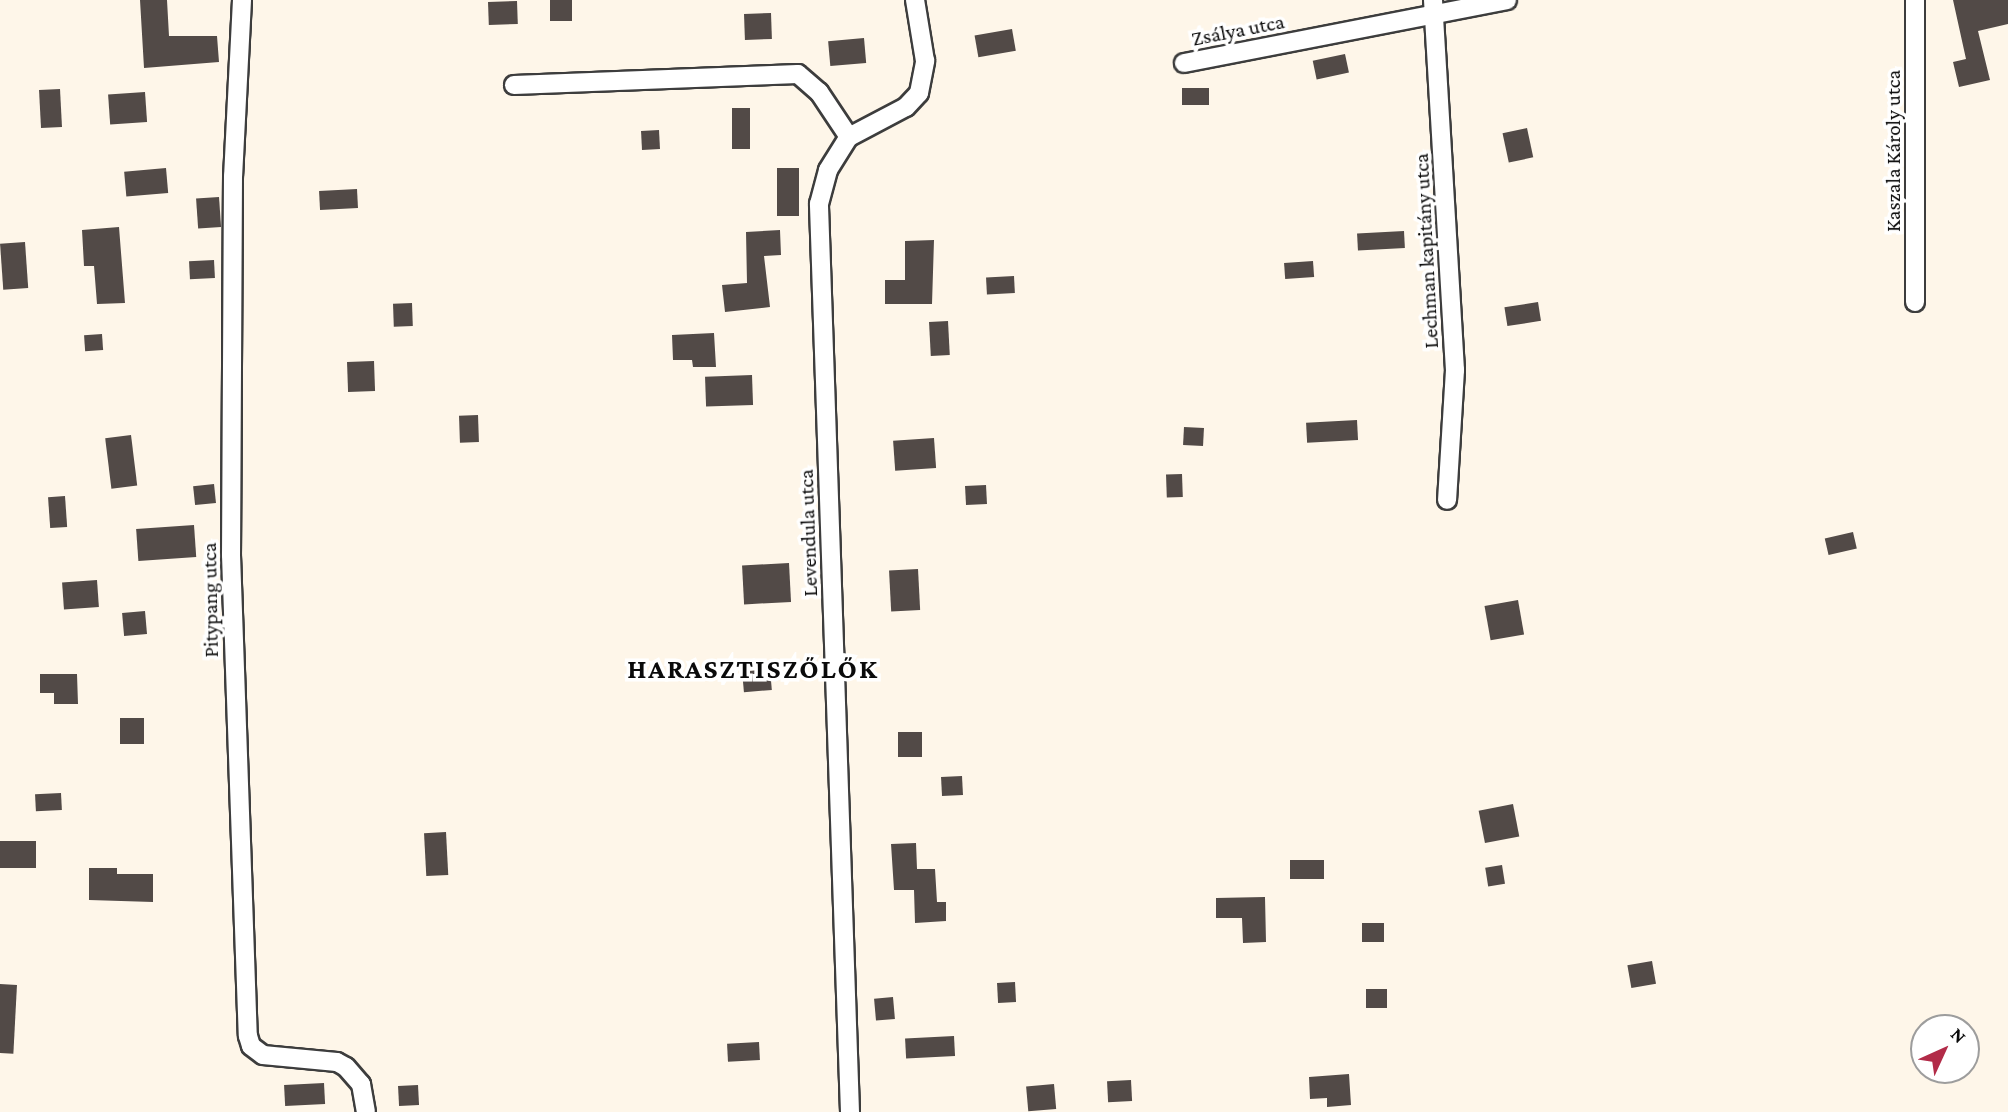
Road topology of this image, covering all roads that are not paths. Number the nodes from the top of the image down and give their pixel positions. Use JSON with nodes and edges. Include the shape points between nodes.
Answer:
{"nodes":[{"id":1,"x":242,"y":0,"type":"edge"},
{"id":2,"x":915,"y":0,"type":"edge"},
{"id":3,"x":1507,"y":0,"type":"edge"},
{"id":4,"x":1915,"y":0,"type":"edge"},
{"id":5,"x":1435,"y":8,"type":"edge"},
{"id":6,"x":1184,"y":64,"type":"dead end"},
{"id":7,"x":514,"y":85,"type":"dead end"},
{"id":8,"x":849,"y":137,"type":"junction"},
{"id":9,"x":1915,"y":302,"type":"dead end"},
{"id":10,"x":1447,"y":500,"type":"dead end"},
{"id":11,"x":366,"y":1112,"type":"edge"},
{"id":12,"x":850,"y":1112,"type":"edge"}],
"edges":[{"from":1,"to":11,"type":"street","name":"Pitypang utca","via":[[233,176],[231,555],[248,1036],[251,1046],[263,1055],[337,1062],[346,1067],[361,1084]]},
{"from":2,"to":8,"type":"street","name":"Levendula utca","via":[[925,61],[919,93],[906,107]]},
{"from":3,"to":5,"type":"street","name":"Zsálya utca"},
{"from":4,"to":9,"type":"street","name":"Kaszala Károly utca"},
{"from":5,"to":6,"type":"street","name":"Zsálya utca"},
{"from":5,"to":10,"type":"street","name":"Lechman kapitány utca","via":[[1455,370]]},
{"from":7,"to":8,"type":"street","via":[[799,74],[819,92]]},
{"from":8,"to":12,"type":"street","name":"Levendula utca","via":[[828,170],[819,204]]}]}
